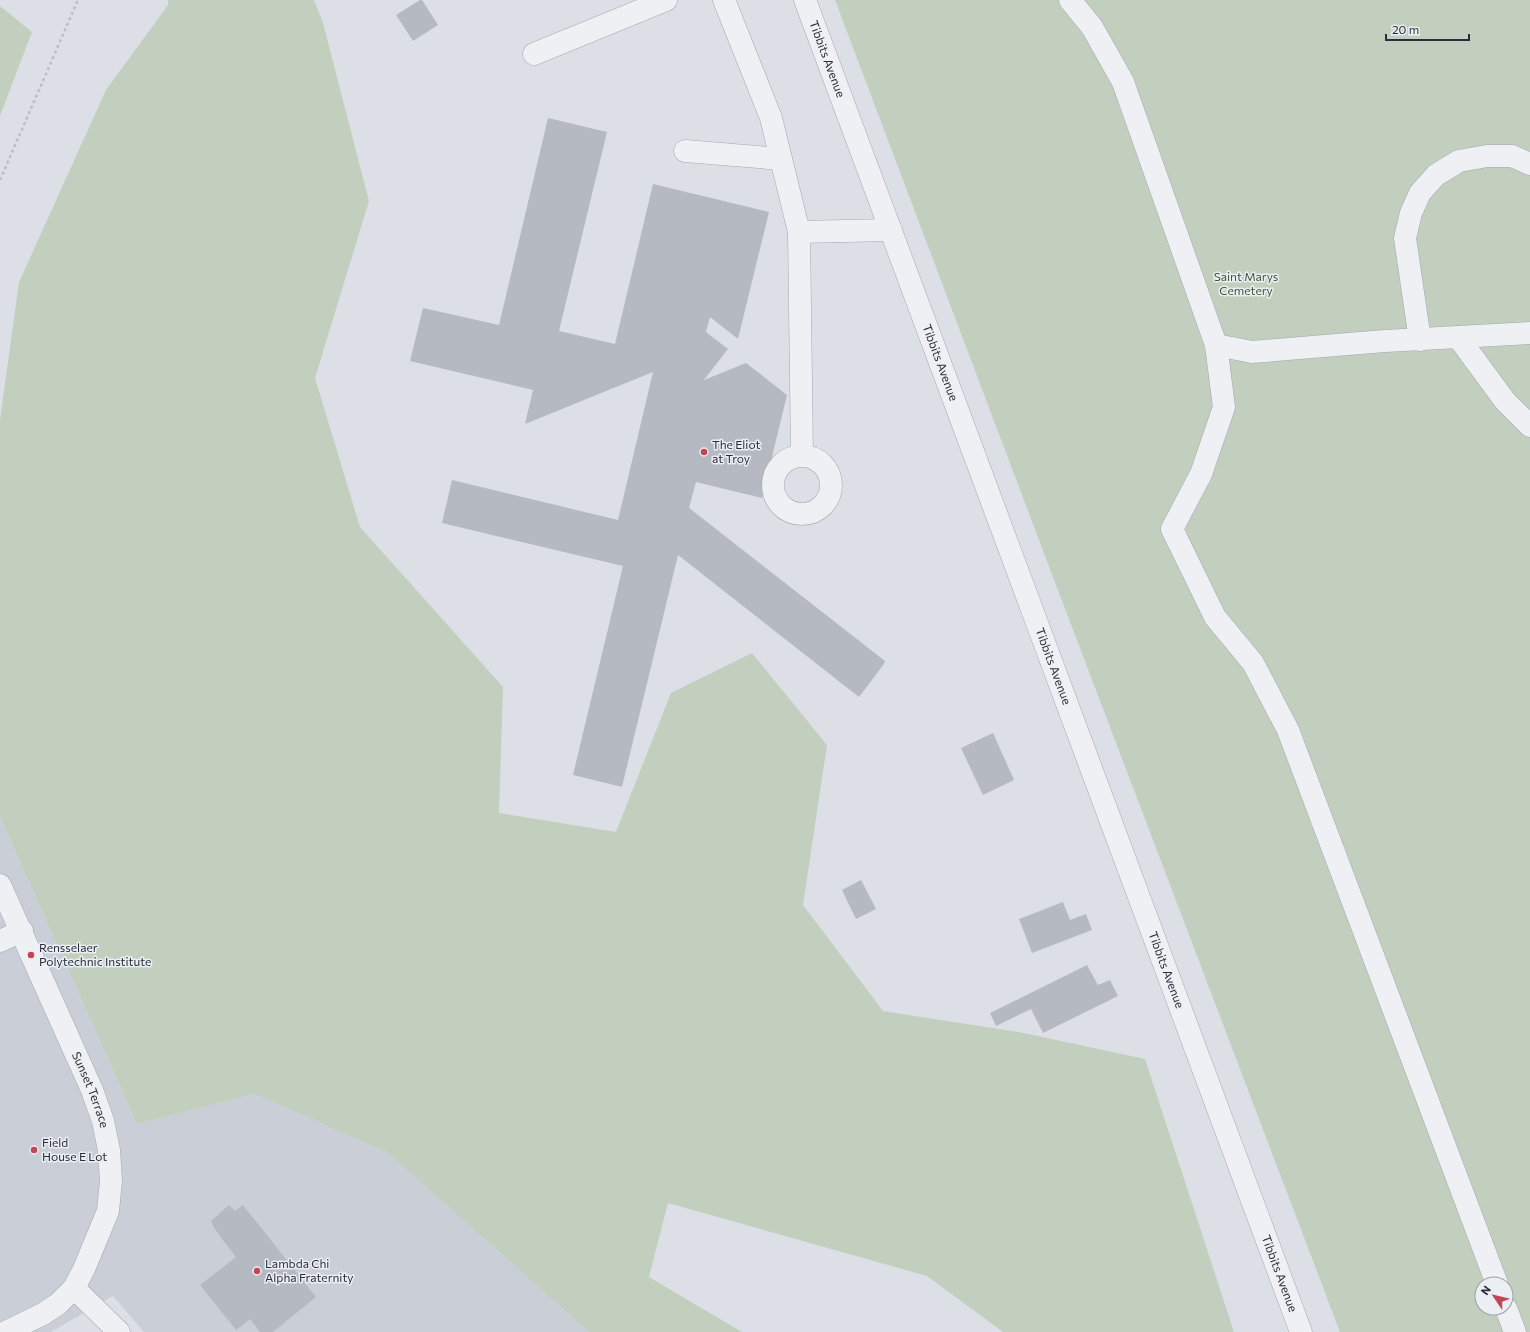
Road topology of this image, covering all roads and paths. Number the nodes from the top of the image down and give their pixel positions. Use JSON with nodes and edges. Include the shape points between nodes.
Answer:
{"nodes":[{"id":1,"x":78,"y":0,"type":"edge"},
{"id":2,"x":666,"y":0,"type":"edge"},
{"id":3,"x":724,"y":0,"type":"edge"},
{"id":4,"x":805,"y":0,"type":"edge"},
{"id":5,"x":1070,"y":0,"type":"edge"},
{"id":6,"x":534,"y":54,"type":"dead end"},
{"id":7,"x":685,"y":151,"type":"dead end"},
{"id":8,"x":781,"y":159,"type":"junction"},
{"id":9,"x":1530,"y":164,"type":"edge"},
{"id":10,"x":0,"y":180,"type":"edge"},
{"id":11,"x":891,"y":230,"type":"junction"},
{"id":12,"x":799,"y":232,"type":"junction"},
{"id":13,"x":1530,"y":334,"type":"edge"},
{"id":14,"x":1458,"y":337,"type":"junction"},
{"id":15,"x":1420,"y":340,"type":"junction"},
{"id":16,"x":1216,"y":344,"type":"junction"},
{"id":17,"x":1530,"y":426,"type":"edge"},
{"id":18,"x":802,"y":455,"type":"dead end"},
{"id":19,"x":0,"y":885,"type":"edge"},
{"id":20,"x":22,"y":931,"type":"junction"},
{"id":21,"x":0,"y":941,"type":"edge"},
{"id":22,"x":1494,"y":1276,"type":"edge"},
{"id":23,"x":74,"y":1288,"type":"junction"},
{"id":24,"x":1509,"y":1316,"type":"edge"},
{"id":25,"x":6,"y":1332,"type":"edge"},
{"id":26,"x":119,"y":1332,"type":"edge"},
{"id":27,"x":1301,"y":1332,"type":"edge"},
{"id":28,"x":1515,"y":1332,"type":"edge"}],
"edges":[{"from":1,"to":10,"type":"path"},
{"from":2,"to":6,"type":"street"},
{"from":3,"to":8,"type":"street","via":[[771,118]]},
{"from":4,"to":11,"type":"street","name":"Tibbits Avenue"},
{"from":5,"to":16,"type":"street","via":[[1092,27],[1124,82]]},
{"from":7,"to":8,"type":"street"},
{"from":8,"to":12,"type":"street"},
{"from":9,"to":15,"type":"street","via":[[1512,156],[1487,156],[1459,161],[1436,175],[1420,193],[1411,213],[1405,238]]},
{"from":11,"to":12,"type":"street"},
{"from":11,"to":27,"type":"street","name":"Tibbits Avenue"},
{"from":12,"to":18,"type":"street"},
{"from":13,"to":14,"type":"street"},
{"from":14,"to":15,"type":"street"},
{"from":14,"to":17,"type":"street","via":[[1505,401]]},
{"from":15,"to":16,"type":"street","via":[[1252,352]]},
{"from":16,"to":22,"type":"street","via":[[1224,407],[1201,474],[1172,528],[1215,617],[1253,663],[1288,730]]},
{"from":19,"to":20,"type":"street","name":"Sunset Terrace"},
{"from":20,"to":21,"type":"street"},
{"from":20,"to":23,"type":"street","name":"Sunset Terrace","via":[[92,1090],[103,1121],[109,1150],[108,1211]]},
{"from":23,"to":25,"type":"street","name":"Sunset Terrace","via":[[43,1314]]},
{"from":23,"to":26,"type":"street"},
{"from":24,"to":28,"type":"street"}]}
